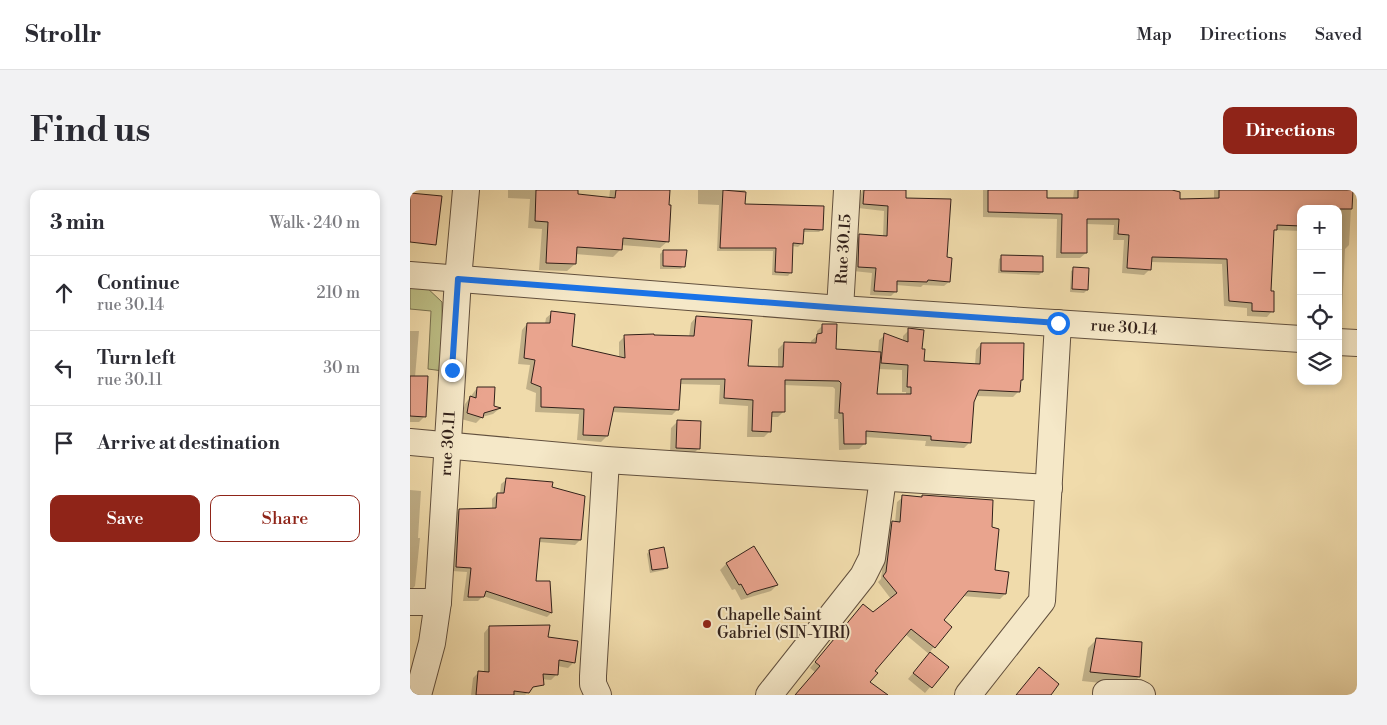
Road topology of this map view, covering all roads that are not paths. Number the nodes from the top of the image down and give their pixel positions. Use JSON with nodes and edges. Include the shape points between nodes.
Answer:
{"nodes":[{"id":1,"x":466,"y":190,"type":"edge"},
{"id":2,"x":847,"y":190,"type":"edge"},
{"id":3,"x":410,"y":274,"type":"edge"},
{"id":4,"x":458,"y":279,"type":"junction"},
{"id":5,"x":840,"y":308,"type":"junction"},
{"id":6,"x":1058,"y":323,"type":"junction"},
{"id":7,"x":1297,"y":339,"type":"edge"},
{"id":8,"x":1342,"y":342,"type":"edge"},
{"id":9,"x":1357,"y":343,"type":"edge"},
{"id":10,"x":410,"y":442,"type":"edge"},
{"id":11,"x":448,"y":444,"type":"junction"},
{"id":12,"x":606,"y":460,"type":"junction"},
{"id":13,"x":883,"y":478,"type":"junction"},
{"id":14,"x":1049,"y":488,"type":"junction"},
{"id":15,"x":410,"y":602,"type":"edge"},
{"id":16,"x":438,"y":602,"type":"junction"},
{"id":17,"x":1106,"y":693,"type":"dead end"},
{"id":18,"x":418,"y":695,"type":"edge"},
{"id":19,"x":598,"y":695,"type":"edge"},
{"id":20,"x":769,"y":695,"type":"edge"},
{"id":21,"x":968,"y":695,"type":"edge"},
{"id":22,"x":1142,"y":695,"type":"edge"}],
"edges":[{"from":1,"to":4,"type":"street","name":"rue 30.11"},
{"from":2,"to":5,"type":"street","name":"Rue 30.15"},
{"from":3,"to":4,"type":"street","name":"rue 30.14"},
{"from":4,"to":5,"type":"street","name":"rue 30.14"},
{"from":4,"to":11,"type":"street","name":"rue 30.11"},
{"from":5,"to":6,"type":"street","name":"rue 30.14"},
{"from":6,"to":7,"type":"street","name":"rue 30.14"},
{"from":6,"to":14,"type":"street"},
{"from":8,"to":9,"type":"street"},
{"from":10,"to":11,"type":"street"},
{"from":11,"to":12,"type":"street"},
{"from":11,"to":16,"type":"street","name":"rue 30.11"},
{"from":12,"to":13,"type":"street"},
{"from":12,"to":19,"type":"street","via":[[593,676]]},
{"from":13,"to":14,"type":"street"},
{"from":13,"to":20,"type":"street","via":[[872,558],[863,576]]},
{"from":14,"to":21,"type":"street","via":[[1042,601]]},
{"from":15,"to":16,"type":"street"},
{"from":16,"to":18,"type":"street","name":"rue 30.11","via":[[432,642]]},
{"from":17,"to":22,"type":"street"}]}
